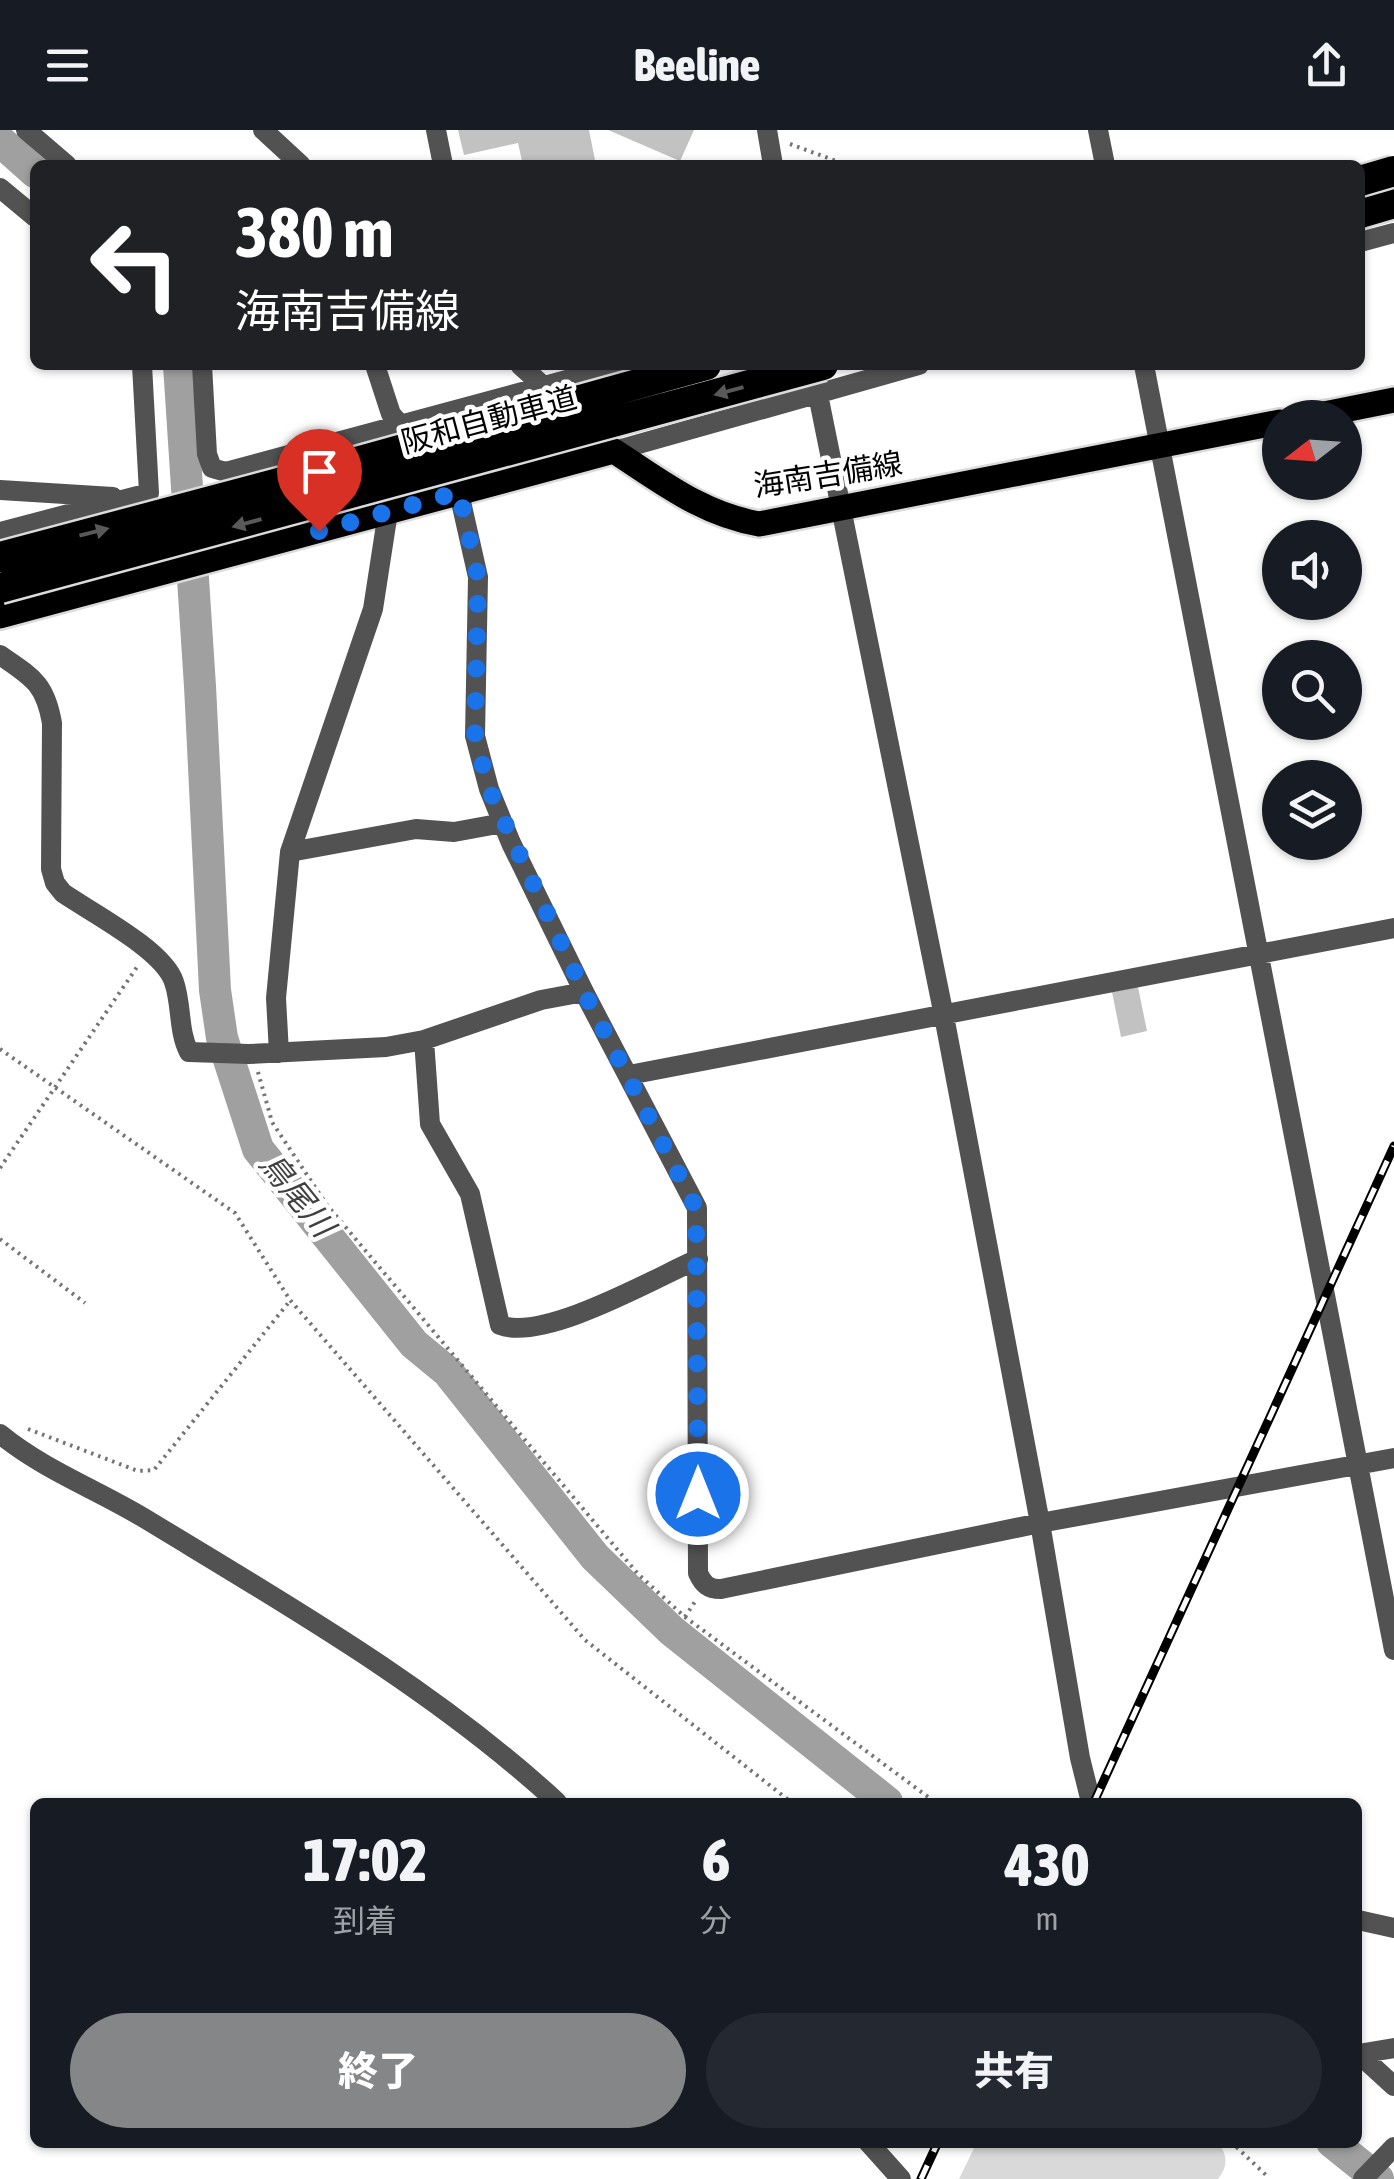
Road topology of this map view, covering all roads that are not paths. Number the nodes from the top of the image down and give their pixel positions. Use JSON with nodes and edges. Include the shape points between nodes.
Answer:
{"nodes":[{"id":1,"x":26,"y":130,"type":"edge"},
{"id":2,"x":263,"y":130,"type":"edge"},
{"id":3,"x":436,"y":130,"type":"edge"},
{"id":4,"x":1098,"y":130,"type":"edge"},
{"id":5,"x":767,"y":134,"type":"edge"},
{"id":6,"x":60,"y":160,"type":"edge"},
{"id":7,"x":296,"y":160,"type":"edge"},
{"id":8,"x":442,"y":160,"type":"edge"},
{"id":9,"x":772,"y":160,"type":"edge"},
{"id":10,"x":1104,"y":160,"type":"edge"},
{"id":11,"x":1394,"y":171,"type":"edge"},
{"id":12,"x":1365,"y":180,"type":"edge"},
{"id":13,"x":0,"y":188,"type":"edge"},
{"id":14,"x":1394,"y":203,"type":"edge"},
{"id":15,"x":30,"y":212,"type":"edge"},
{"id":16,"x":1365,"y":212,"type":"edge"},
{"id":17,"x":1394,"y":232,"type":"edge"},
{"id":18,"x":1365,"y":241,"type":"edge"},
{"id":19,"x":142,"y":370,"type":"edge"},
{"id":20,"x":202,"y":370,"type":"edge"},
{"id":21,"x":376,"y":370,"type":"edge"},
{"id":22,"x":526,"y":370,"type":"edge"},
{"id":23,"x":603,"y":370,"type":"edge"},
{"id":24,"x":688,"y":370,"type":"edge"},
{"id":25,"x":883,"y":370,"type":"edge"},
{"id":26,"x":1145,"y":370,"type":"edge"},
{"id":27,"x":821,"y":379,"type":"edge"},
{"id":28,"x":544,"y":386,"type":"junction"},
{"id":29,"x":1394,"y":400,"type":"edge"},
{"id":30,"x":1362,"y":406,"type":"edge"},
{"id":31,"x":1262,"y":426,"type":"edge"},
{"id":32,"x":400,"y":427,"type":"junction"},
{"id":33,"x":1160,"y":446,"type":"junction"},
{"id":34,"x":614,"y":452,"type":"junction"},
{"id":35,"x":0,"y":490,"type":"edge"},
{"id":36,"x":459,"y":492,"type":"junction"},
{"id":37,"x":125,"y":501,"type":"junction"},
{"id":38,"x":427,"y":502,"type":"junction"},
{"id":39,"x":841,"y":509,"type":"junction"},
{"id":40,"x":388,"y":512,"type":"junction"},
{"id":41,"x":0,"y":532,"type":"edge"},
{"id":42,"x":0,"y":556,"type":"edge"},
{"id":43,"x":0,"y":588,"type":"edge"},
{"id":44,"x":0,"y":616,"type":"edge"},
{"id":45,"x":0,"y":655,"type":"edge"},
{"id":46,"x":503,"y":824,"type":"junction"},
{"id":47,"x":290,"y":852,"type":"junction"},
{"id":48,"x":1394,"y":928,"type":"edge"},
{"id":49,"x":1260,"y":954,"type":"junction"},
{"id":50,"x":584,"y":992,"type":"junction"},
{"id":51,"x":944,"y":1016,"type":"junction"},
{"id":52,"x":424,"y":1040,"type":"junction"},
{"id":53,"x":279,"y":1052,"type":"junction"},
{"id":54,"x":629,"y":1075,"type":"junction"},
{"id":55,"x":698,"y":1259,"type":"junction"},
{"id":56,"x":9,"y":1430,"type":"edge"},
{"id":57,"x":1394,"y":1458,"type":"edge"},
{"id":58,"x":1358,"y":1465,"type":"junction"},
{"id":59,"x":1040,"y":1523,"type":"junction"},
{"id":60,"x":1394,"y":1650,"type":"edge"},
{"id":61,"x":552,"y":1798,"type":"edge"},
{"id":62,"x":1089,"y":1798,"type":"edge"},
{"id":63,"x":1362,"y":1921,"type":"edge"},
{"id":64,"x":1394,"y":1928,"type":"edge"},
{"id":65,"x":1394,"y":2048,"type":"edge"},
{"id":66,"x":1362,"y":2053,"type":"edge"},
{"id":67,"x":1362,"y":2058,"type":"edge"},
{"id":68,"x":1394,"y":2086,"type":"edge"},
{"id":69,"x":1394,"y":2147,"type":"edge"},
{"id":70,"x":879,"y":2148,"type":"edge"},
{"id":71,"x":902,"y":2179,"type":"edge"},
{"id":72,"x":1363,"y":2179,"type":"edge"}],
"edges":[{"from":1,"to":6,"type":"street"},
{"from":2,"to":7,"type":"street"},
{"from":3,"to":8,"type":"street"},
{"from":4,"to":10,"type":"street"},
{"from":5,"to":9,"type":"street"},
{"from":11,"to":12,"type":"highway","bridge":true},
{"from":13,"to":15,"type":"street"},
{"from":14,"to":16,"type":"highway"},
{"from":17,"to":18,"type":"street"},
{"from":19,"to":37,"type":"street","via":[[150,486]]},
{"from":20,"to":32,"type":"street","via":[[206,454],[218,470],[237,471]]},
{"from":21,"to":32,"type":"street"},
{"from":22,"to":28,"type":"street"},
{"from":23,"to":28,"type":"street"},
{"from":42,"to":24,"type":"highway","name":"阪和自動車道","one_way":true,"bridge":true},
{"from":25,"to":27,"type":"street"},
{"from":26,"to":33,"type":"street"},
{"from":27,"to":34,"type":"street"},
{"from":27,"to":39,"type":"street"},
{"from":27,"to":43,"type":"highway","name":"阪和自動車道","one_way":true,"bridge":true},
{"from":28,"to":32,"type":"street"},
{"from":28,"to":34,"type":"street"},
{"from":29,"to":30,"type":"main road"},
{"from":31,"to":33,"type":"main road","name":"海南吉備線"},
{"from":32,"to":38,"type":"street","via":[[410,438]]},
{"from":33,"to":39,"type":"main road","name":"海南吉備線"},
{"from":33,"to":49,"type":"street"},
{"from":34,"to":36,"type":"main road"},
{"from":34,"to":39,"type":"main road","name":"海南吉備線","via":[[728,518],[759,524]]},
{"from":35,"to":37,"type":"street"},
{"from":36,"to":38,"type":"main road"},
{"from":36,"to":46,"type":"street","via":[[478,577],[475,736]]},
{"from":37,"to":41,"type":"street"},
{"from":38,"to":40,"type":"main road"},
{"from":39,"to":51,"type":"street"},
{"from":40,"to":44,"type":"main road"},
{"from":40,"to":47,"type":"street","via":[[372,609]]},
{"from":45,"to":53,"type":"street","via":[[37,681],[48,700],[55,883],[170,973],[189,1052]]},
{"from":46,"to":47,"type":"street","via":[[454,832],[416,829]]},
{"from":46,"to":50,"type":"street"},
{"from":47,"to":53,"type":"street","via":[[276,998]]},
{"from":48,"to":49,"type":"street"},
{"from":49,"to":51,"type":"street"},
{"from":49,"to":58,"type":"street"},
{"from":50,"to":52,"type":"street"},
{"from":50,"to":54,"type":"street"},
{"from":51,"to":54,"type":"street"},
{"from":51,"to":59,"type":"street"},
{"from":52,"to":53,"type":"street"},
{"from":52,"to":55,"type":"street","via":[[430,1124],[470,1194],[500,1325],[558,1321]]},
{"from":54,"to":55,"type":"street","via":[[696,1208]]},
{"from":55,"to":59,"type":"street","via":[[698,1573],[706,1585],[721,1588]]},
{"from":56,"to":61,"type":"street","via":[[29,1458],[140,1516],[451,1713]]},
{"from":57,"to":58,"type":"street"},
{"from":58,"to":59,"type":"street"},
{"from":58,"to":60,"type":"street"},
{"from":59,"to":62,"type":"street"},
{"from":63,"to":64,"type":"street"},
{"from":65,"to":66,"type":"street"},
{"from":67,"to":68,"type":"street"},
{"from":69,"to":72,"type":"street"},
{"from":70,"to":71,"type":"street"}]}
